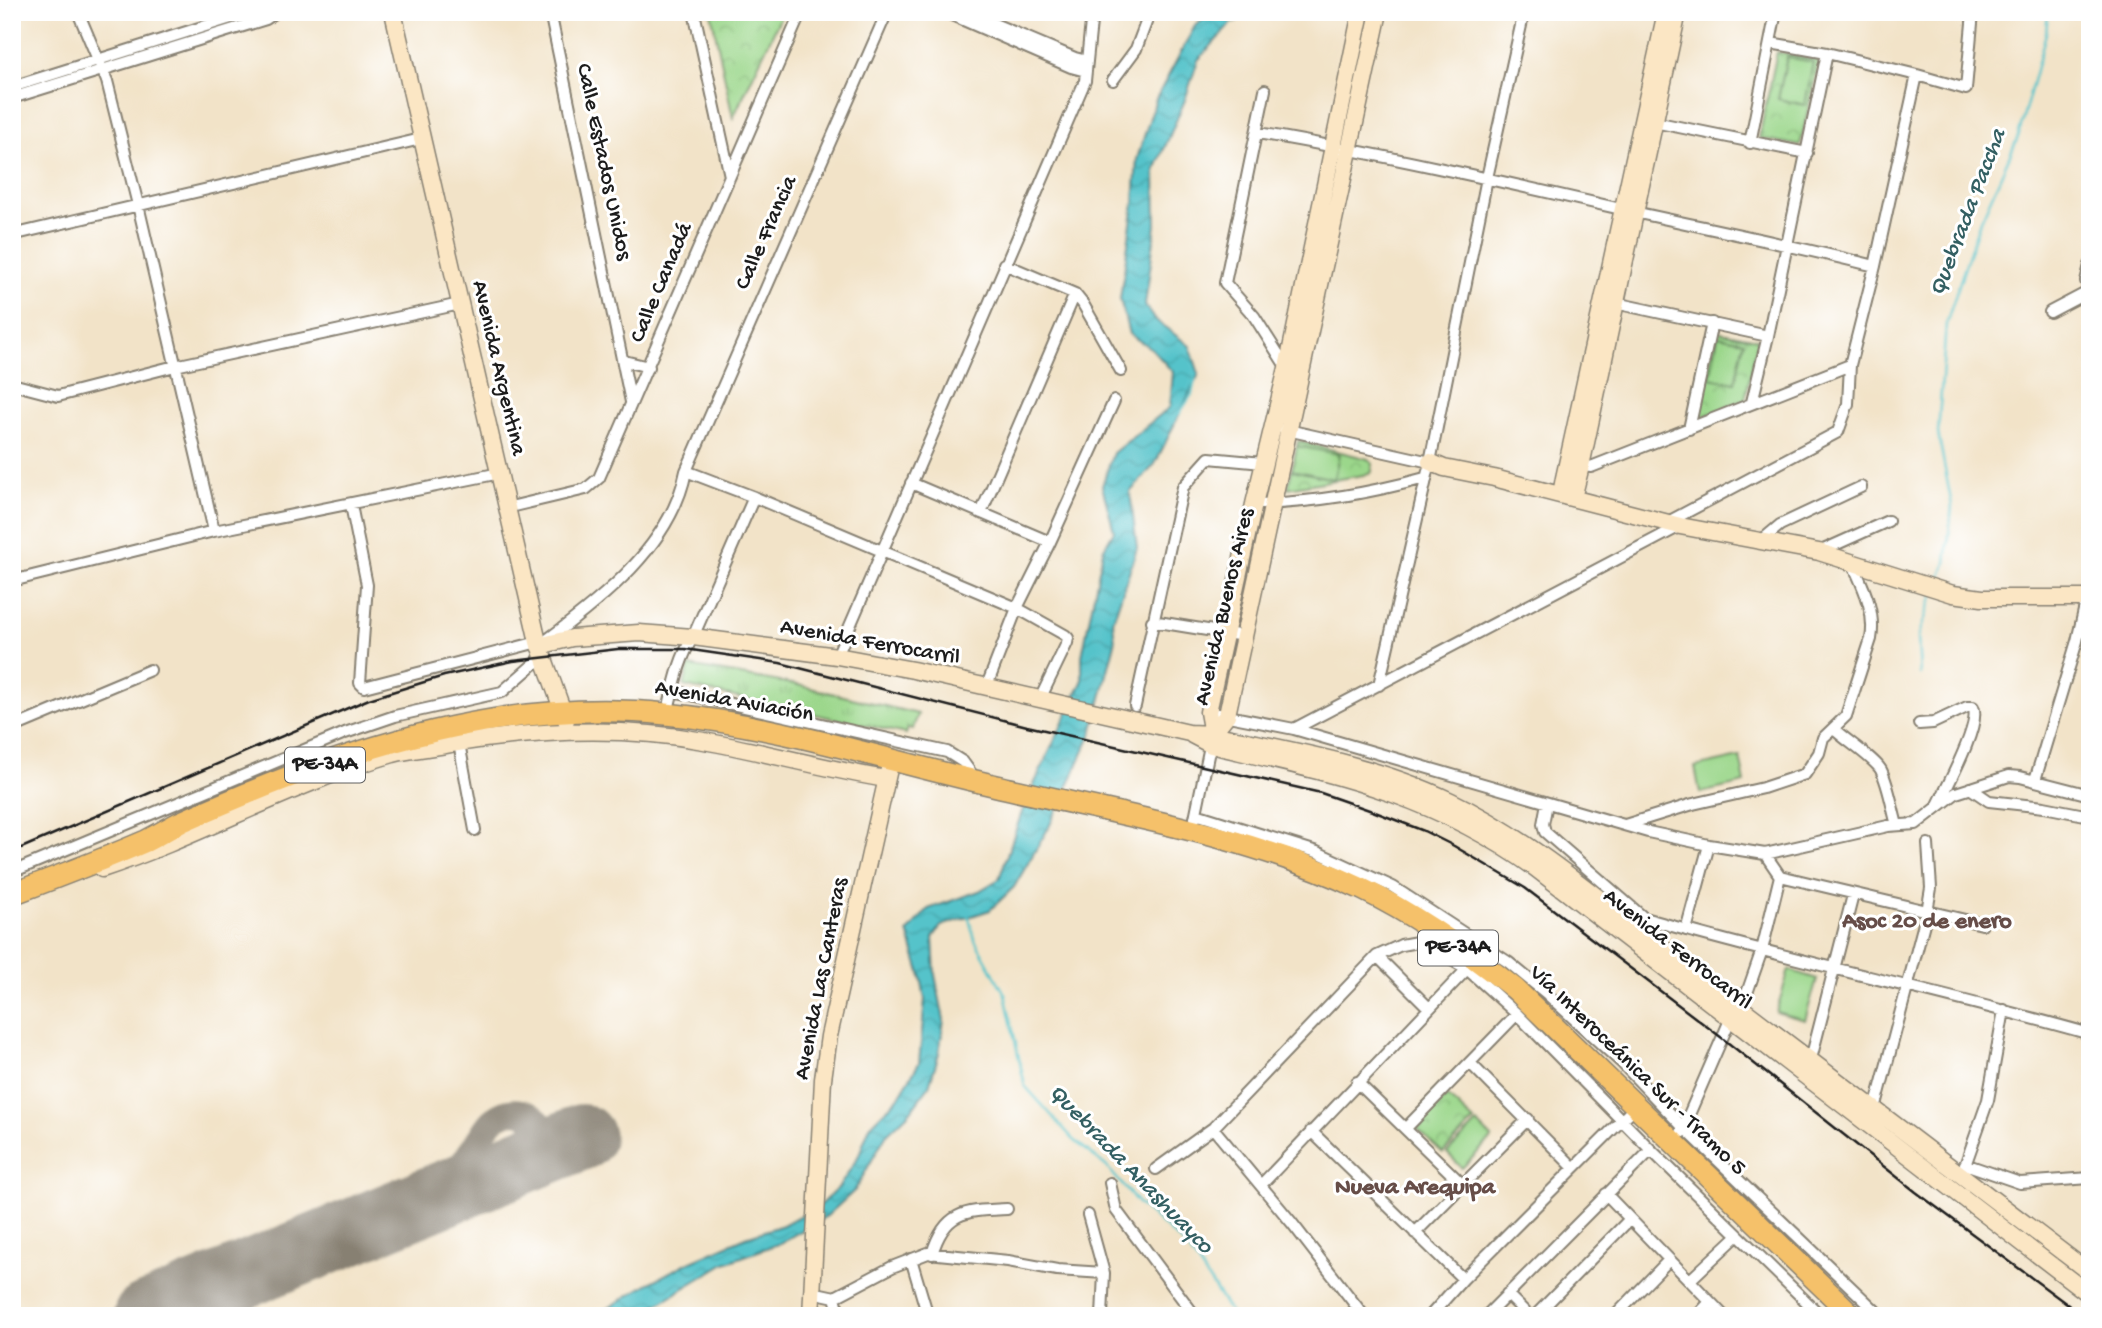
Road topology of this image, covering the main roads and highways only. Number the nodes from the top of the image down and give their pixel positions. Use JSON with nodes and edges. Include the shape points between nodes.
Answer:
{"nodes":[{"id":1,"x":1002,"y":788,"type":"joint"},
{"id":2,"x":93,"y":868,"type":"junction"},
{"id":3,"x":12,"y":894,"type":"edge"},
{"id":4,"x":12,"y":908,"type":"edge"},
{"id":5,"x":1852,"y":1316,"type":"edge"}],
"edges":[{"from":1,"to":2,"type":"highway","name":"Avenida Aviación","number":"PE-34A","via":[[889,769],[720,721],[667,714],[566,722],[493,719],[304,772],[178,824],[153,844]]},
{"from":1,"to":5,"type":"highway","name":"Vía Interoceánica Sur - Tramo 5","number":"PE-34A","via":[[1194,822],[1223,838],[1361,889],[1426,926],[1515,989],[1630,1112],[1680,1135]]},
{"from":2,"to":3,"type":"highway","name":"Avenida Aviación","number":"PE-34A"},
{"from":2,"to":4,"type":"highway","name":"Avenida Aviación","number":"PE-34A"}]}
